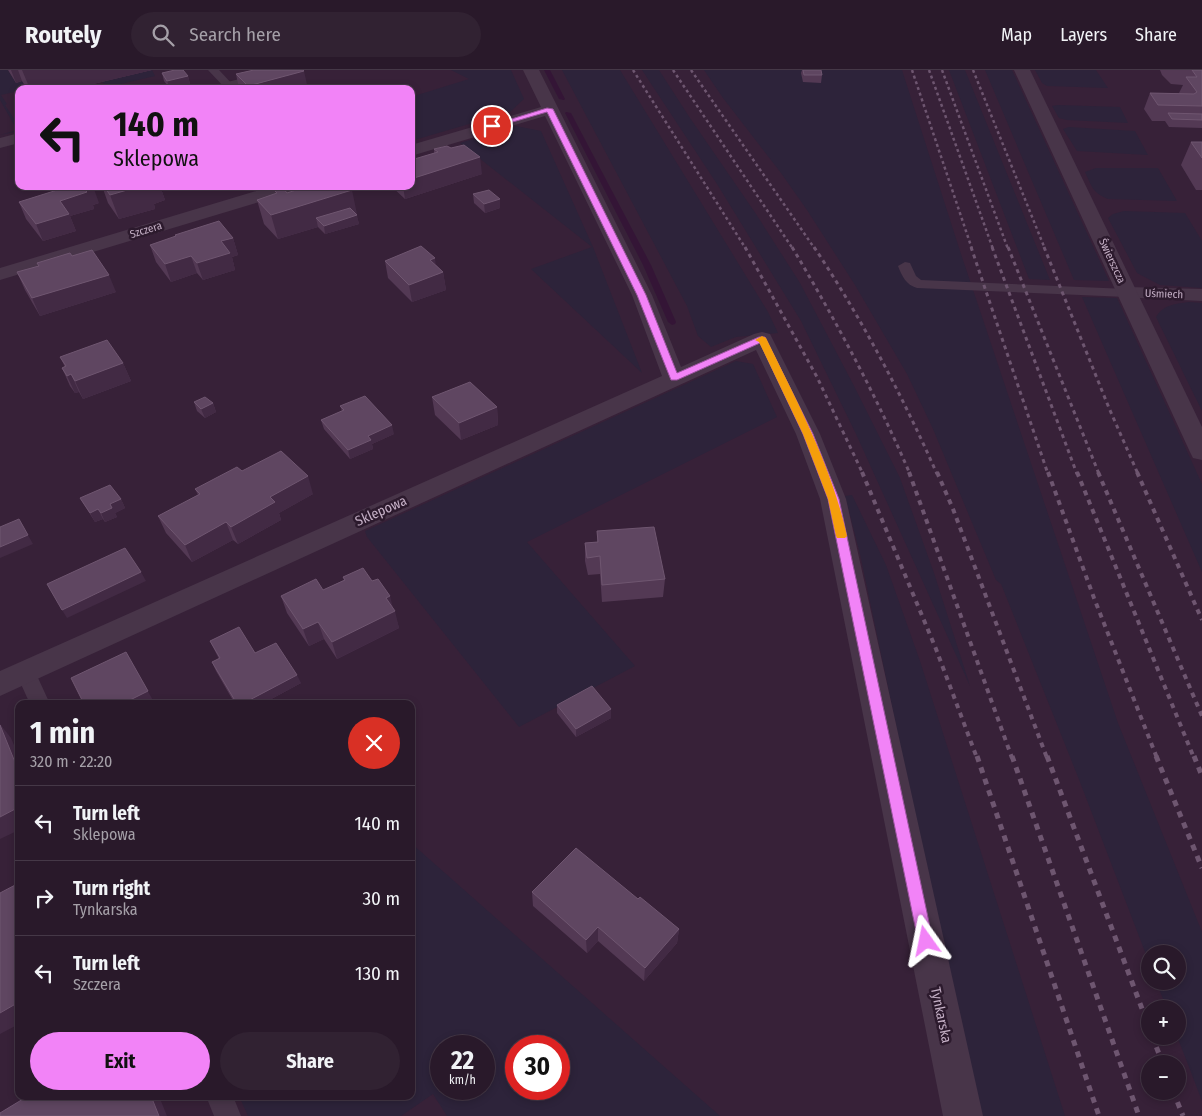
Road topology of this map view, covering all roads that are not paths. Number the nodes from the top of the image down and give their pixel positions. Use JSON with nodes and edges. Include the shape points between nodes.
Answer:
{"nodes":[{"id":1,"x":213,"y":70,"type":"edge"},
{"id":2,"x":293,"y":70,"type":"edge"},
{"id":3,"x":531,"y":70,"type":"edge"},
{"id":4,"x":1022,"y":70,"type":"edge"},
{"id":5,"x":223,"y":85,"type":"edge"},
{"id":6,"x":232,"y":85,"type":"edge"},
{"id":7,"x":550,"y":109,"type":"junction"},
{"id":8,"x":15,"y":139,"type":"edge"},
{"id":9,"x":0,"y":143,"type":"edge"},
{"id":10,"x":415,"y":150,"type":"edge"},
{"id":11,"x":280,"y":190,"type":"edge"},
{"id":12,"x":905,"y":266,"type":"dead end"},
{"id":13,"x":0,"y":274,"type":"edge"},
{"id":14,"x":1127,"y":293,"type":"junction"},
{"id":15,"x":1202,"y":295,"type":"edge"},
{"id":16,"x":762,"y":338,"type":"joint"},
{"id":17,"x":674,"y":378,"type":"junction"},
{"id":18,"x":1202,"y":452,"type":"edge"},
{"id":19,"x":26,"y":673,"type":"junction"},
{"id":20,"x":0,"y":684,"type":"edge"},
{"id":21,"x":38,"y":700,"type":"edge"},
{"id":22,"x":221,"y":1100,"type":"edge"},
{"id":23,"x":228,"y":1116,"type":"edge"},
{"id":24,"x":963,"y":1116,"type":"edge"}],
"edges":[{"from":1,"to":5,"type":"lane"},
{"from":2,"to":6,"type":"street"},
{"from":3,"to":7,"type":"street"},
{"from":4,"to":14,"type":"street","name":"Świerszcza"},
{"from":7,"to":10,"type":"street"},
{"from":7,"to":17,"type":"street","via":[[642,295]]},
{"from":8,"to":9,"type":"street"},
{"from":11,"to":13,"type":"street","name":"Szczera"},
{"from":12,"to":14,"type":"lane","via":[[917,284]]},
{"from":14,"to":15,"type":"street","name":"Uśmiech"},
{"from":14,"to":18,"type":"street","name":"Świerszcza"},
{"from":16,"to":17,"type":"street","name":"Sklepowa"},
{"from":16,"to":24,"type":"street","name":"Tynkarska","via":[[808,434],[833,499]]},
{"from":17,"to":19,"type":"street","name":"Sklepowa"},
{"from":19,"to":20,"type":"street","name":"Sklepowa"},
{"from":19,"to":21,"type":"lane"},
{"from":22,"to":23,"type":"lane"}]}
